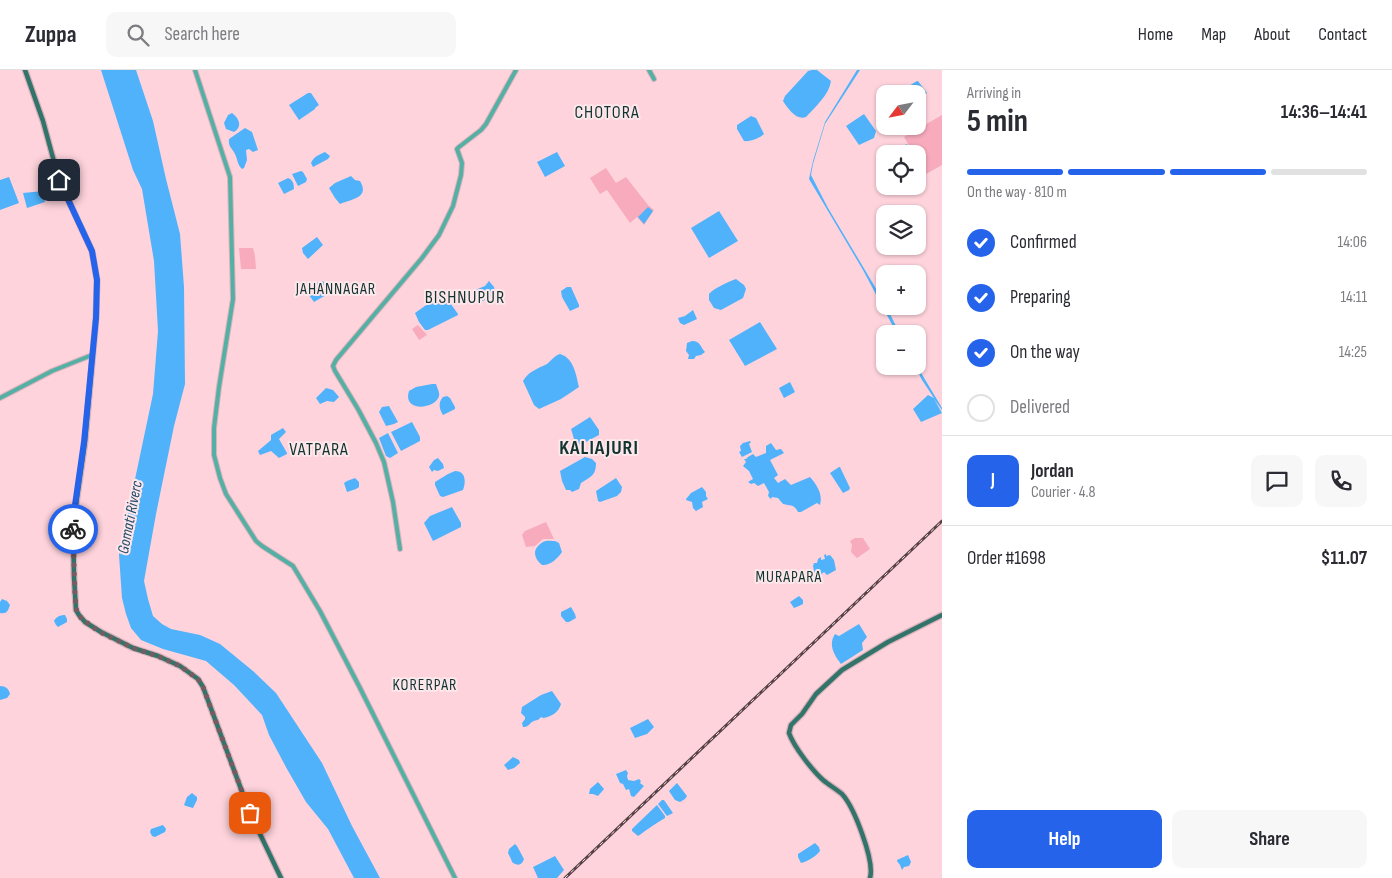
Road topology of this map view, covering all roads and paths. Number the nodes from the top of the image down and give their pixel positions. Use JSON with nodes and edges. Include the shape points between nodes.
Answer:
{"nodes":[{"id":1,"x":25,"y":70,"type":"edge"},
{"id":2,"x":195,"y":70,"type":"edge"},
{"id":3,"x":516,"y":70,"type":"edge"},
{"id":4,"x":649,"y":70,"type":"edge"},
{"id":5,"x":654,"y":79,"type":"dead end"},
{"id":6,"x":92,"y":355,"type":"junction"},
{"id":7,"x":0,"y":398,"type":"edge"},
{"id":8,"x":400,"y":549,"type":"dead end"},
{"id":9,"x":942,"y":615,"type":"edge"},
{"id":10,"x":281,"y":878,"type":"edge"},
{"id":11,"x":454,"y":878,"type":"edge"},
{"id":12,"x":870,"y":878,"type":"edge"}],
"edges":[{"from":1,"to":6,"type":"main road","via":[[59,180],[92,251],[97,288]]},
{"from":2,"to":11,"type":"street","via":[[230,177],[233,299],[214,428],[214,454],[220,478],[229,501],[256,540],[293,566],[320,611]]},
{"from":3,"to":8,"type":"street","via":[[486,124],[457,149],[462,163],[461,175],[439,235],[333,366],[384,462]]},
{"from":4,"to":5,"type":"street"},
{"from":6,"to":7,"type":"street"},
{"from":6,"to":10,"type":"main road","via":[[73,526],[77,613],[100,632],[180,666],[198,679],[250,813]]},
{"from":9,"to":12,"type":"main road","via":[[842,670],[816,694],[790,728],[790,737],[814,771],[847,801],[864,839],[871,865]]}]}
